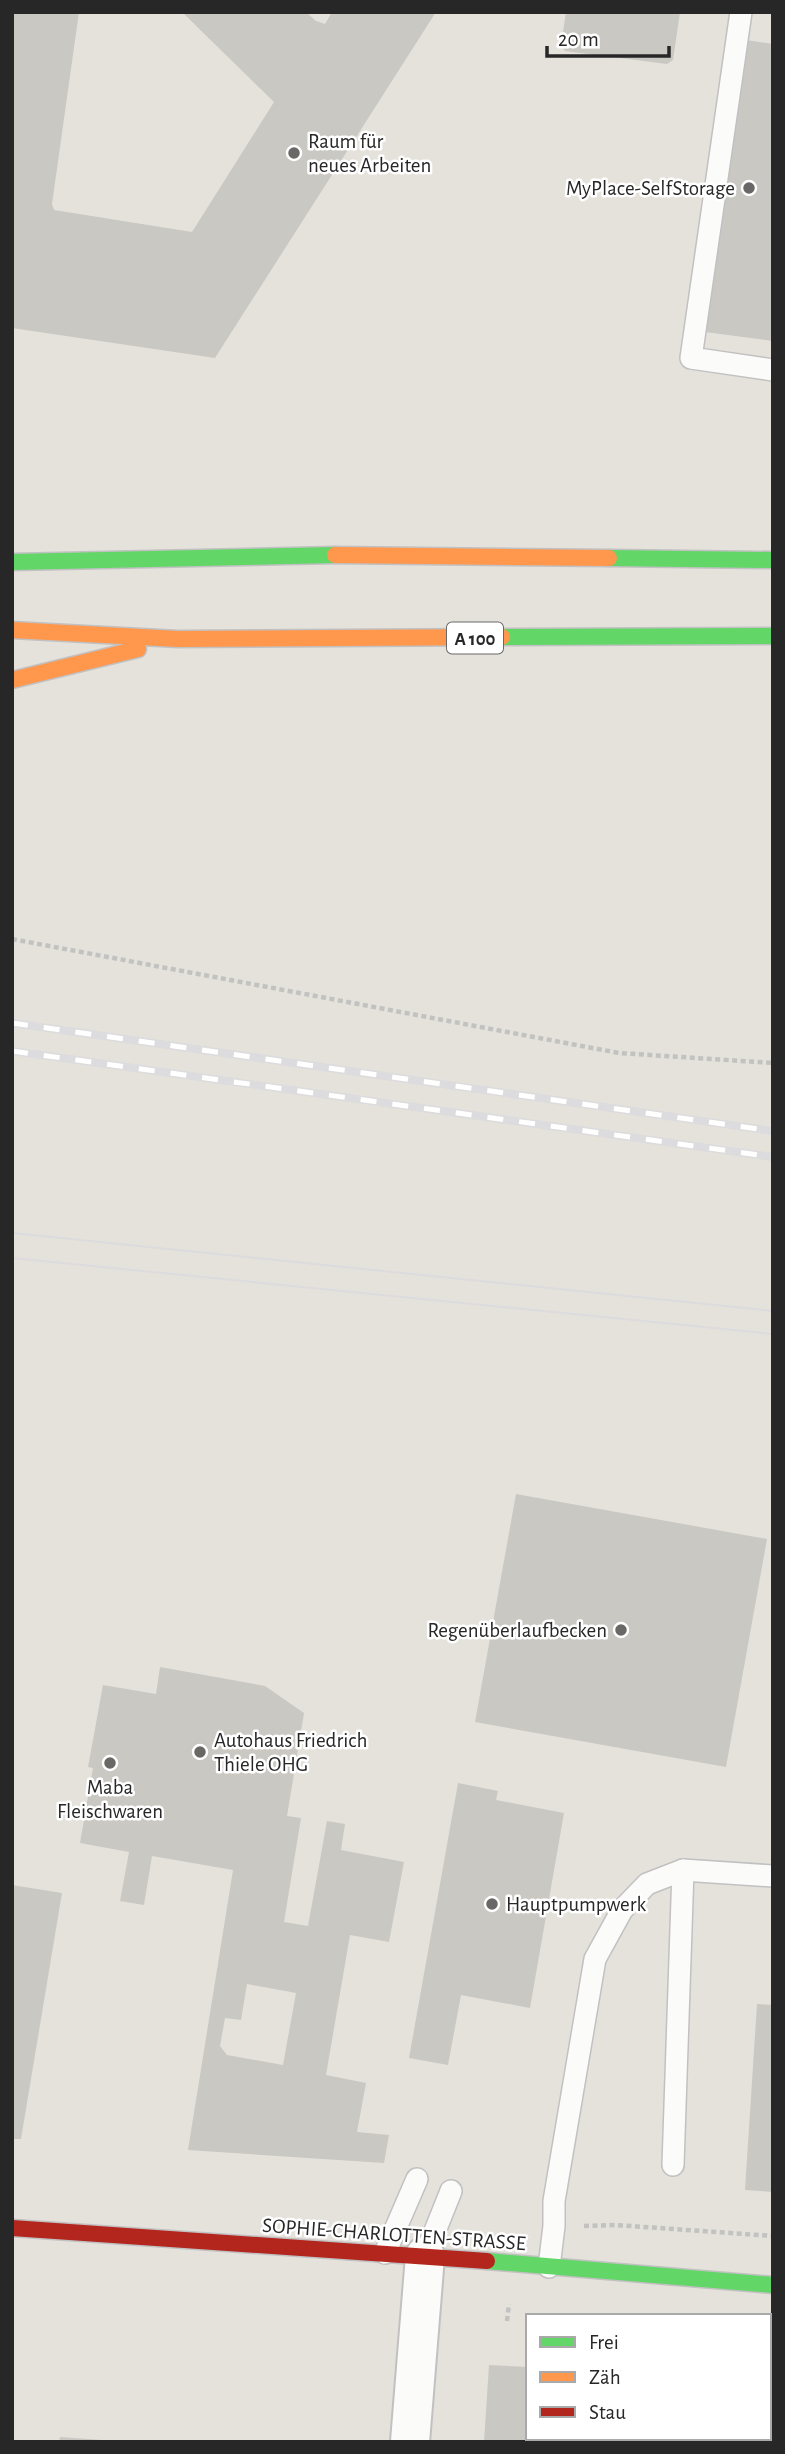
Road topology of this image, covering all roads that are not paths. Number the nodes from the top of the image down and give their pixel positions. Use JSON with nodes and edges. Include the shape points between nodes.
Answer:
{"nodes":[{"id":1,"x":741,"y":12,"type":"edge"},
{"id":2,"x":773,"y":370,"type":"edge"},
{"id":3,"x":773,"y":560,"type":"edge"},
{"id":4,"x":12,"y":562,"type":"edge"},
{"id":5,"x":12,"y":630,"type":"edge"},
{"id":6,"x":773,"y":636,"type":"edge"},
{"id":7,"x":178,"y":639,"type":"junction"},
{"id":8,"x":12,"y":680,"type":"edge"},
{"id":9,"x":683,"y":1870,"type":"junction"},
{"id":10,"x":773,"y":1877,"type":"edge"},
{"id":11,"x":673,"y":2165,"type":"dead end"},
{"id":12,"x":417,"y":2179,"type":"dead end"},
{"id":13,"x":451,"y":2191,"type":"dead end"},
{"id":14,"x":12,"y":2228,"type":"edge"},
{"id":15,"x":385,"y":2253,"type":"junction"},
{"id":16,"x":425,"y":2256,"type":"junction"},
{"id":17,"x":549,"y":2267,"type":"junction"},
{"id":18,"x":773,"y":2285,"type":"edge"},
{"id":19,"x":410,"y":2442,"type":"edge"}],
"edges":[{"from":1,"to":2,"type":"lane","via":[[691,358]]},
{"from":3,"to":4,"type":"main road","via":[[293,555]]},
{"from":5,"to":7,"type":"main road","number":"A 100"},
{"from":6,"to":7,"type":"main road","number":"A 100"},
{"from":7,"to":8,"type":"main road"},
{"from":9,"to":10,"type":"lane"},
{"from":9,"to":11,"type":"lane"},
{"from":9,"to":17,"type":"lane","via":[[647,1885],[622,1910],[596,1958],[554,2202]]},
{"from":12,"to":15,"type":"lane"},
{"from":13,"to":16,"type":"lane"},
{"from":14,"to":15,"type":"main road","name":"SOPHIE-CHARLOTTEN-STRASSE"},
{"from":15,"to":16,"type":"main road","name":"SOPHIE-CHARLOTTEN-STRASSE"},
{"from":16,"to":17,"type":"main road","name":"SOPHIE-CHARLOTTEN-STRASSE"},
{"from":16,"to":19,"type":"street"},
{"from":17,"to":18,"type":"main road","name":"SOPHIE-CHARLOTTEN-STRASSE"}]}
